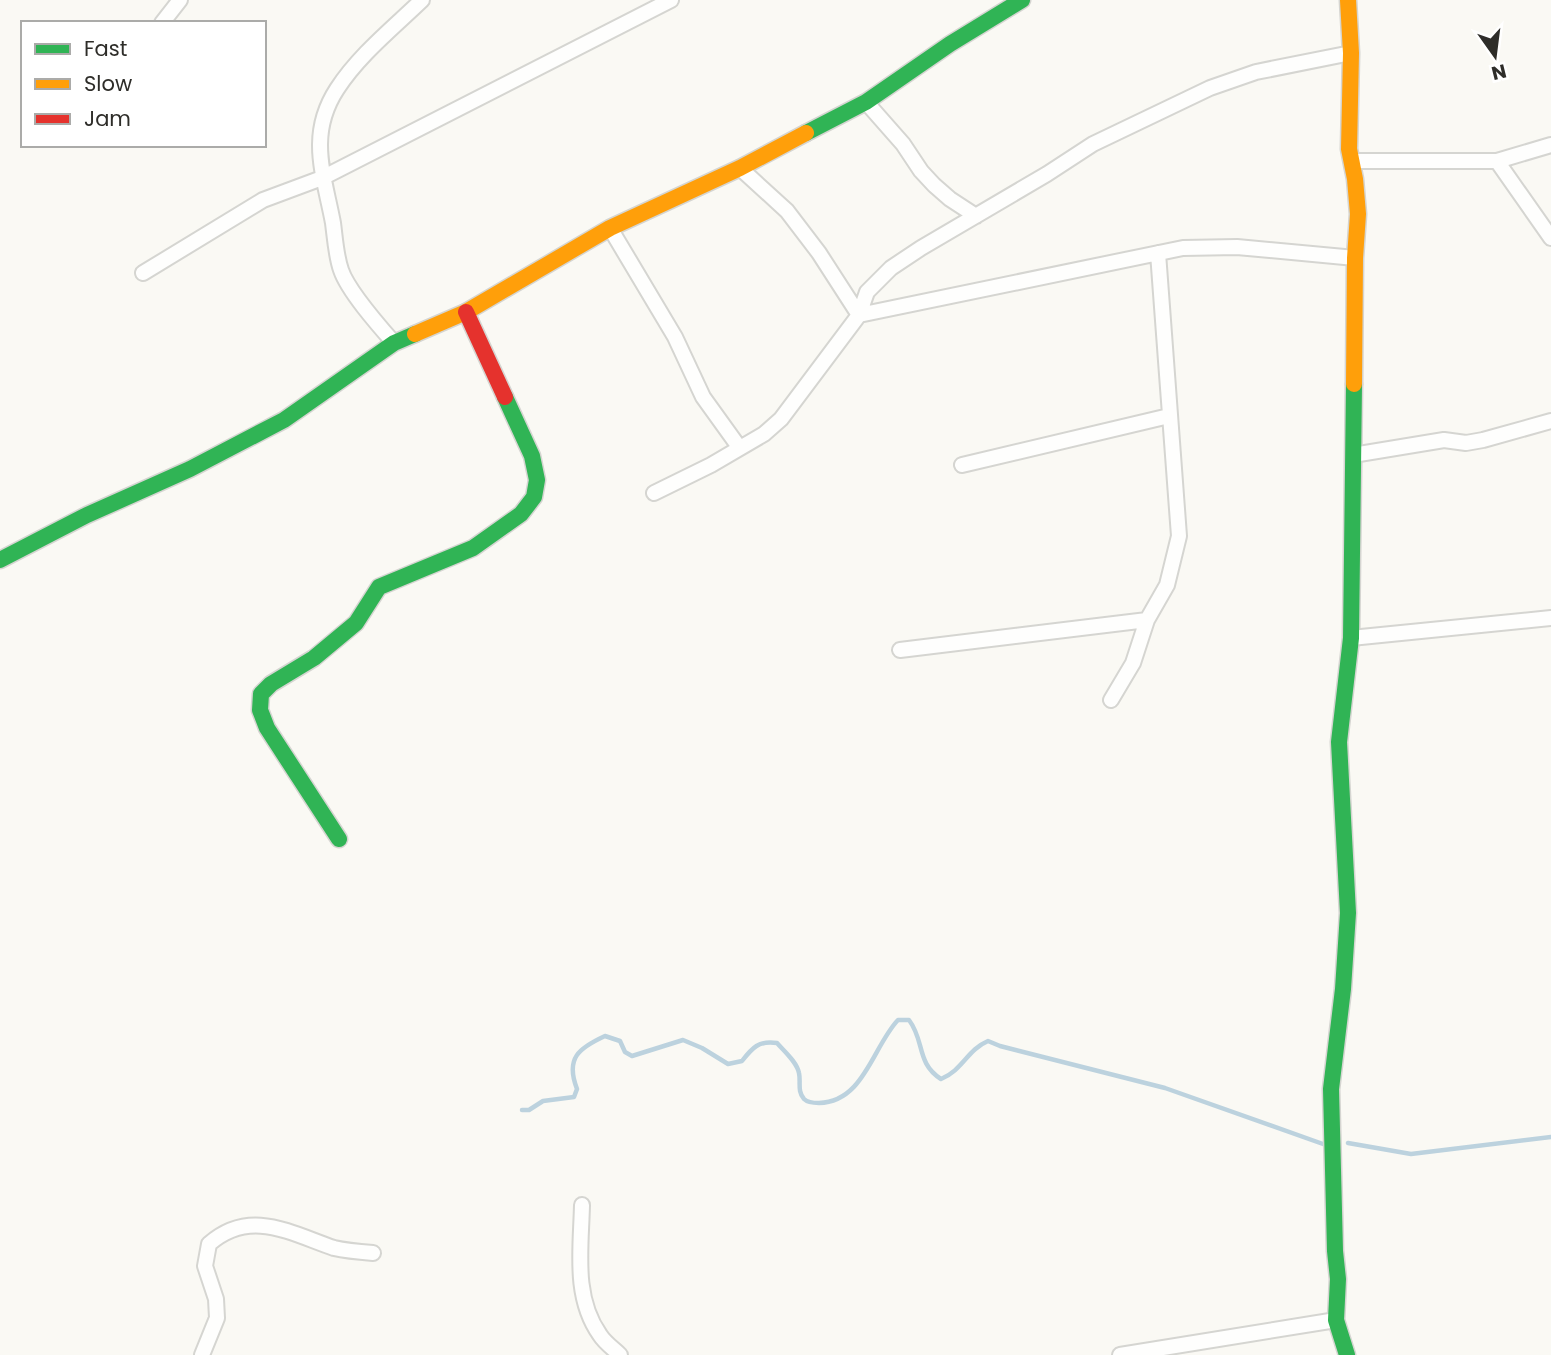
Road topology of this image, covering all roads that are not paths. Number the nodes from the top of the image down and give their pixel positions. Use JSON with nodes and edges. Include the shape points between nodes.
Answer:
{"nodes":[{"id":1,"x":180,"y":0,"type":"edge"},
{"id":2,"x":422,"y":0,"type":"edge"},
{"id":3,"x":671,"y":0,"type":"edge"},
{"id":4,"x":1022,"y":0,"type":"edge"},
{"id":5,"x":1348,"y":0,"type":"edge"},
{"id":6,"x":164,"y":21,"type":"edge"},
{"id":7,"x":1351,"y":53,"type":"junction"},
{"id":8,"x":866,"y":102,"type":"junction"},
{"id":9,"x":1551,"y":145,"type":"edge"},
{"id":10,"x":1497,"y":160,"type":"junction"},
{"id":11,"x":1352,"y":161,"type":"junction"},
{"id":12,"x":740,"y":168,"type":"junction"},
{"id":13,"x":322,"y":178,"type":"junction"},
{"id":14,"x":976,"y":216,"type":"junction"},
{"id":15,"x":610,"y":228,"type":"junction"},
{"id":16,"x":1551,"y":237,"type":"edge"},
{"id":17,"x":1157,"y":253,"type":"junction"},
{"id":18,"x":1355,"y":258,"type":"junction"},
{"id":19,"x":143,"y":273,"type":"dead end"},
{"id":20,"x":466,"y":312,"type":"junction"},
{"id":21,"x":859,"y":316,"type":"junction"},
{"id":22,"x":394,"y":343,"type":"junction"},
{"id":23,"x":1170,"y":416,"type":"junction"},
{"id":24,"x":1551,"y":421,"type":"edge"},
{"id":25,"x":739,"y":447,"type":"junction"},
{"id":26,"x":1353,"y":455,"type":"junction"},
{"id":27,"x":962,"y":465,"type":"dead end"},
{"id":28,"x":654,"y":493,"type":"dead end"},
{"id":29,"x":0,"y":560,"type":"edge"},
{"id":30,"x":1551,"y":618,"type":"edge"},
{"id":31,"x":1147,"y":620,"type":"junction"},
{"id":32,"x":1351,"y":638,"type":"junction"},
{"id":33,"x":900,"y":650,"type":"dead end"},
{"id":34,"x":1111,"y":700,"type":"dead end"},
{"id":35,"x":340,"y":839,"type":"dead end"},
{"id":36,"x":582,"y":1205,"type":"dead end"},
{"id":37,"x":373,"y":1253,"type":"dead end"},
{"id":38,"x":1336,"y":1320,"type":"junction"},
{"id":39,"x":202,"y":1355,"type":"edge"},
{"id":40,"x":620,"y":1355,"type":"edge"},
{"id":41,"x":1120,"y":1355,"type":"edge"},
{"id":42,"x":1347,"y":1355,"type":"edge"}],
"edges":[{"from":1,"to":6,"type":"street"},
{"from":2,"to":13,"type":"street","via":[[337,89],[321,135]]},
{"from":3,"to":13,"type":"street"},
{"from":4,"to":8,"type":"street"},
{"from":5,"to":7,"type":"street"},
{"from":7,"to":11,"type":"street"},
{"from":7,"to":14,"type":"street","via":[[1256,72],[1210,88],[1093,144]]},
{"from":8,"to":12,"type":"street"},
{"from":8,"to":14,"type":"street","via":[[934,185]]},
{"from":9,"to":10,"type":"street"},
{"from":10,"to":11,"type":"street"},
{"from":10,"to":16,"type":"street"},
{"from":11,"to":18,"type":"street"},
{"from":12,"to":15,"type":"street"},
{"from":12,"to":21,"type":"street","via":[[787,211]]},
{"from":13,"to":19,"type":"street","via":[[263,200]]},
{"from":13,"to":22,"type":"street","via":[[341,271],[370,317]]},
{"from":14,"to":21,"type":"street","via":[[891,268],[867,292]]},
{"from":15,"to":20,"type":"street"},
{"from":15,"to":25,"type":"street","via":[[675,337],[703,397]]},
{"from":17,"to":18,"type":"street","via":[[1237,247]]},
{"from":17,"to":21,"type":"street"},
{"from":17,"to":23,"type":"street"},
{"from":18,"to":26,"type":"street"},
{"from":20,"to":22,"type":"street"},
{"from":20,"to":35,"type":"street","via":[[533,456],[534,497],[521,514],[473,548],[379,587],[356,623],[261,694],[260,710],[267,728]]},
{"from":21,"to":25,"type":"street","via":[[781,419]]},
{"from":22,"to":29,"type":"street","via":[[284,420]]},
{"from":23,"to":27,"type":"street"},
{"from":23,"to":31,"type":"street","via":[[1179,536],[1167,585]]},
{"from":24,"to":26,"type":"street","via":[[1466,443],[1444,440]]},
{"from":25,"to":28,"type":"street"},
{"from":26,"to":32,"type":"street"},
{"from":30,"to":32,"type":"street"},
{"from":31,"to":33,"type":"street"},
{"from":31,"to":34,"type":"street","via":[[1133,663]]},
{"from":32,"to":38,"type":"street","via":[[1339,742],[1348,913],[1331,1089]]},
{"from":36,"to":40,"type":"street","via":[[583,1297],[601,1336]]},
{"from":37,"to":39,"type":"street","via":[[336,1248],[254,1224],[222,1233],[209,1244],[205,1266],[217,1318]]},
{"from":38,"to":41,"type":"street"},
{"from":38,"to":42,"type":"street"}]}
